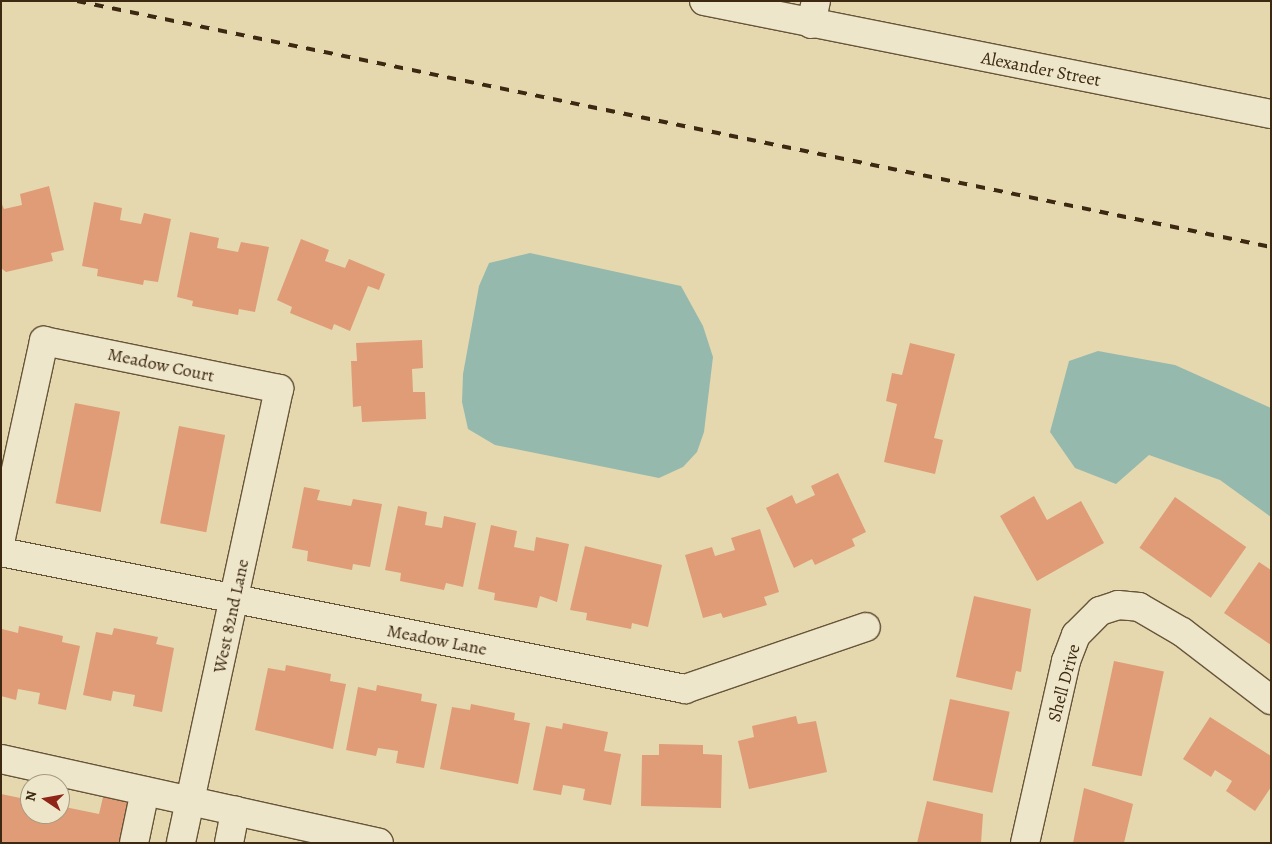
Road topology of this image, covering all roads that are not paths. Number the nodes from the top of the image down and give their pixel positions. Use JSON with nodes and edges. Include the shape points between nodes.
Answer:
{"nodes":[{"id":1,"x":704,"y":1,"type":"edge"},
{"id":2,"x":814,"y":12,"type":"edge"},
{"id":3,"x":1271,"y":114,"type":"edge"},
{"id":4,"x":278,"y":389,"type":"joint"},
{"id":5,"x":1,"y":538,"type":"edge"},
{"id":6,"x":1,"y":552,"type":"edge"},
{"id":7,"x":234,"y":599,"type":"junction"},
{"id":8,"x":866,"y":627,"type":"dead end"},
{"id":9,"x":1271,"y":700,"type":"edge"},
{"id":10,"x":1,"y":760,"type":"edge"},
{"id":11,"x":145,"y":791,"type":"junction"},
{"id":12,"x":191,"y":801,"type":"junction"},
{"id":13,"x":235,"y":810,"type":"junction"},
{"id":14,"x":134,"y":843,"type":"edge"},
{"id":15,"x":181,"y":843,"type":"edge"},
{"id":16,"x":229,"y":843,"type":"edge"},
{"id":17,"x":379,"y":843,"type":"edge"},
{"id":18,"x":1025,"y":843,"type":"edge"}],
"edges":[{"from":1,"to":2,"type":"street","name":"Alexander Street"},
{"from":2,"to":3,"type":"street","name":"Alexander Street"},
{"from":4,"to":5,"type":"street","name":"Meadow Court","via":[[44,341]]},
{"from":4,"to":7,"type":"street","name":"West 82nd Lane"},
{"from":6,"to":7,"type":"street","name":"Meadow Lane"},
{"from":7,"to":8,"type":"street","name":"Meadow Lane","via":[[685,689]]},
{"from":7,"to":12,"type":"street","name":"West 82nd Lane"},
{"from":9,"to":18,"type":"street","name":"Shell Drive","via":[[1182,632],[1139,607],[1118,605],[1100,611],[1076,635],[1066,661]]},
{"from":10,"to":11,"type":"street"},
{"from":11,"to":12,"type":"street"},
{"from":11,"to":14,"type":"street"},
{"from":12,"to":13,"type":"street"},
{"from":12,"to":15,"type":"street","name":"West 82nd Lane"},
{"from":13,"to":16,"type":"street"},
{"from":13,"to":17,"type":"street"}]}
